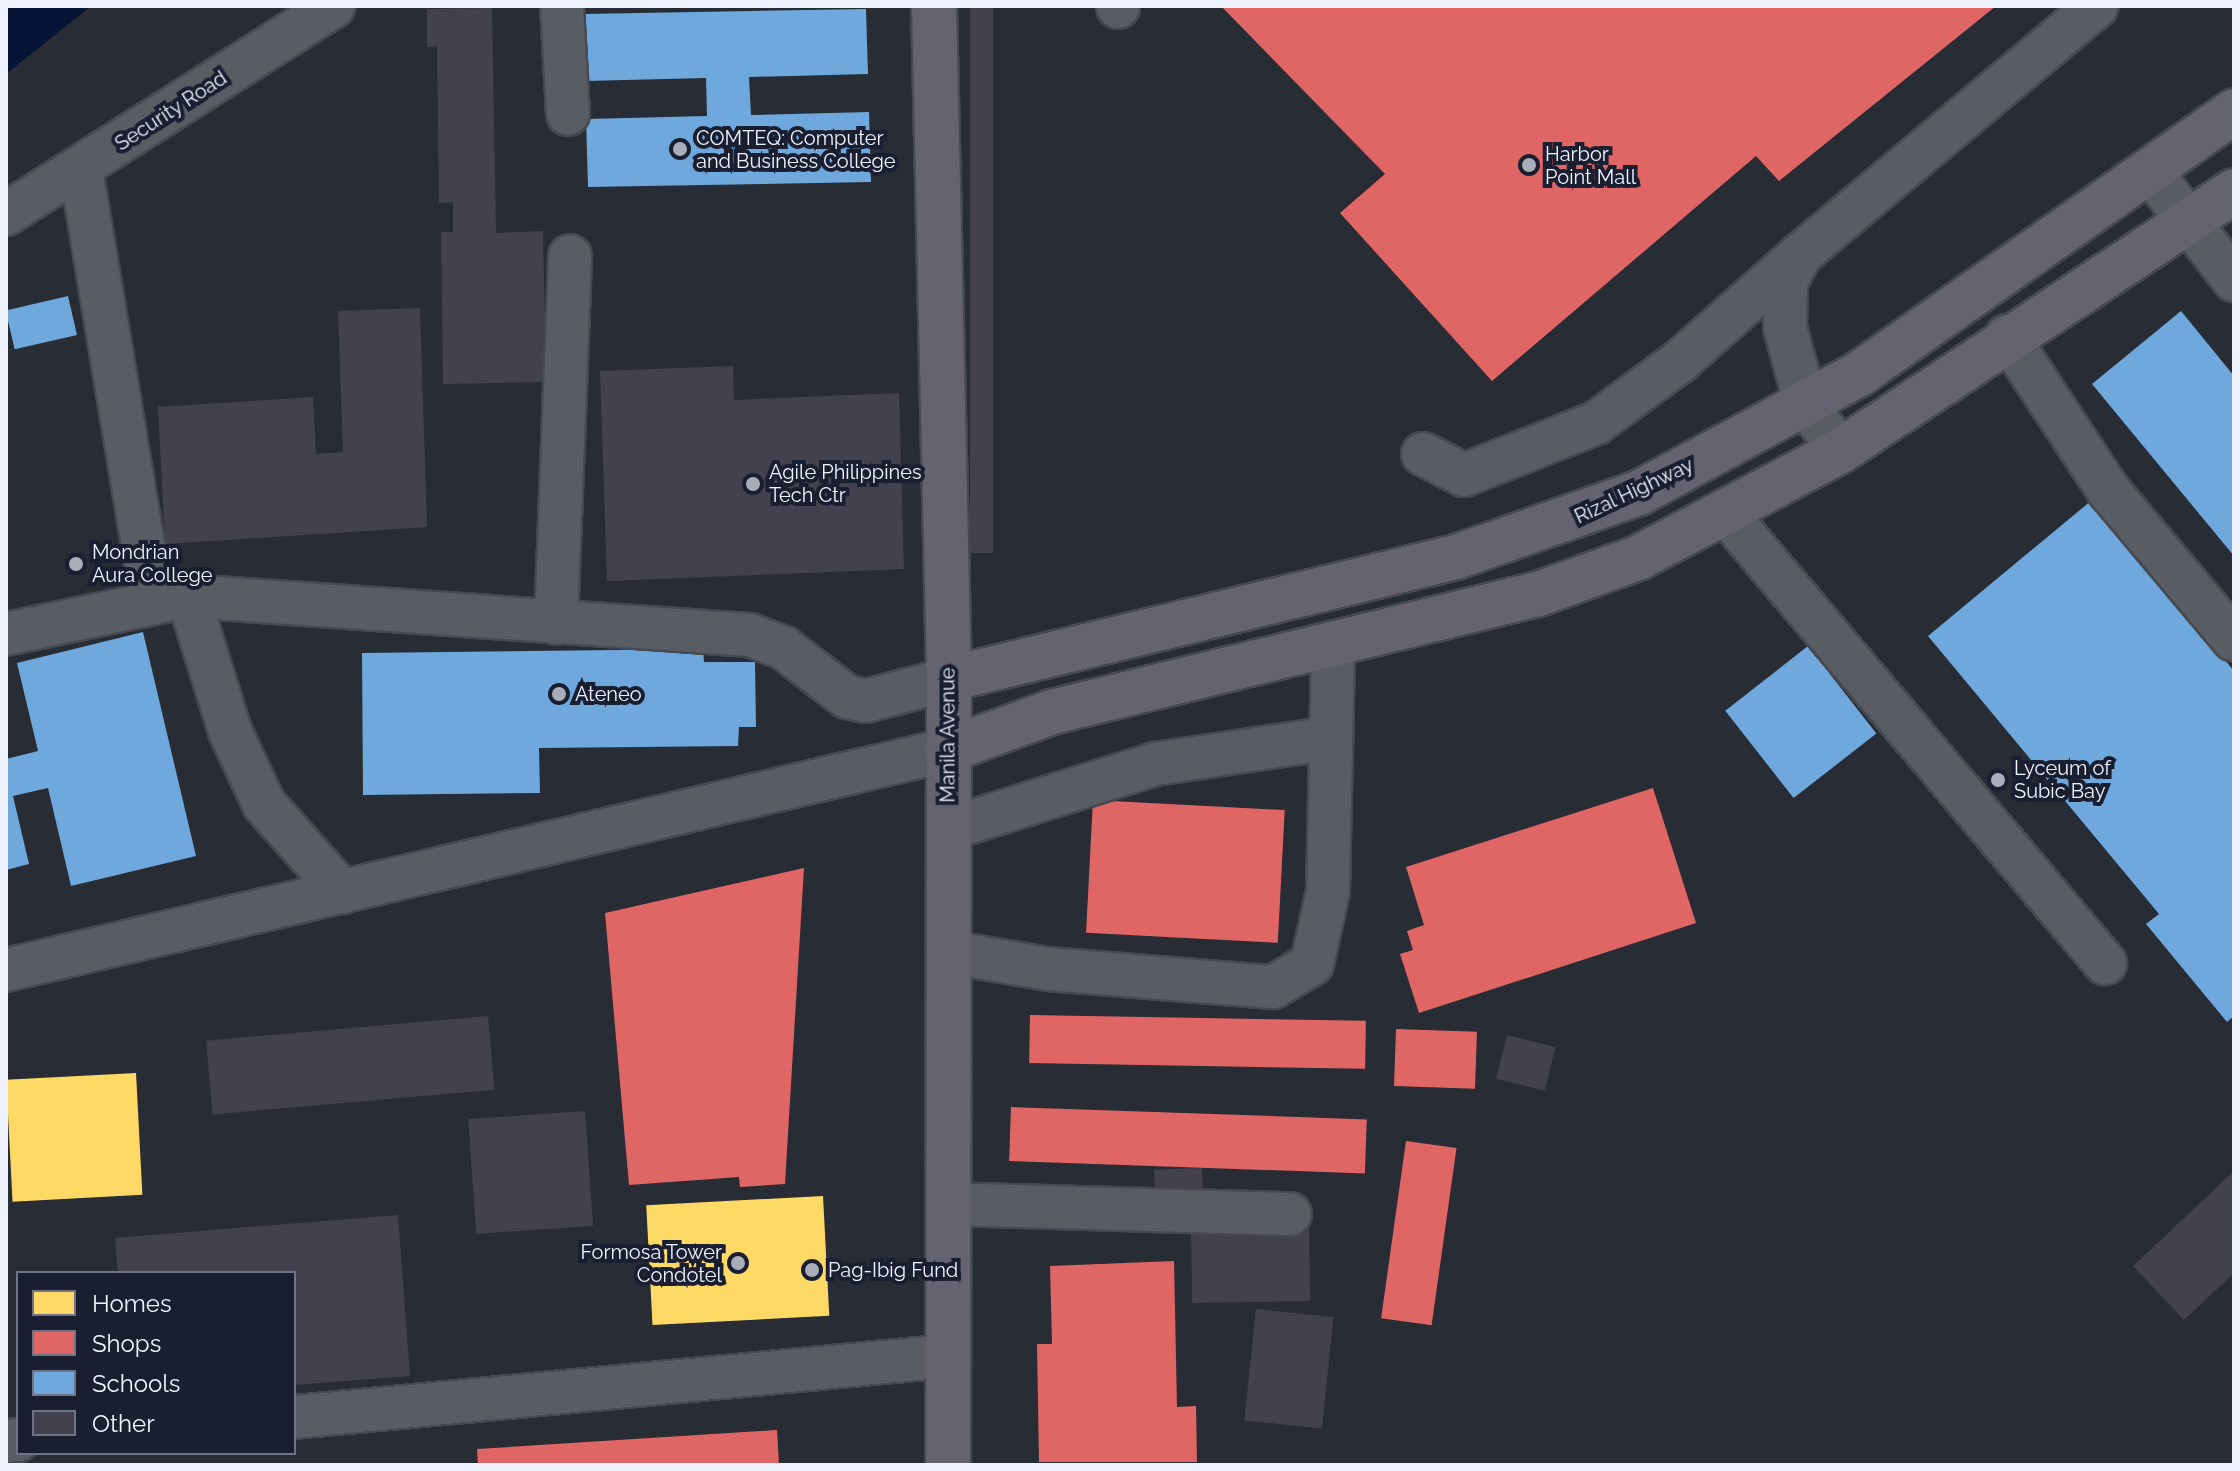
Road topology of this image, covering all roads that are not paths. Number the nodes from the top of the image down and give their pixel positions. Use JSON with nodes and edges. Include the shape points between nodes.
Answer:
{"nodes":[{"id":1,"x":334,"y":6,"type":"edge"},
{"id":2,"x":562,"y":6,"type":"edge"},
{"id":3,"x":934,"y":6,"type":"edge"},
{"id":4,"x":2097,"y":6,"type":"edge"},
{"id":5,"x":2234,"y":111,"type":"edge"},
{"id":6,"x":568,"y":114,"type":"dead end"},
{"id":7,"x":81,"y":170,"type":"junction"},
{"id":8,"x":2150,"y":171,"type":"junction"},
{"id":9,"x":2234,"y":191,"type":"edge"},
{"id":10,"x":6,"y":214,"type":"edge"},
{"id":11,"x":2189,"y":222,"type":"junction"},
{"id":12,"x":1801,"y":254,"type":"junction"},
{"id":13,"x":570,"y":256,"type":"dead end"},
{"id":14,"x":2234,"y":280,"type":"edge"},
{"id":15,"x":2007,"y":336,"type":"junction"},
{"id":16,"x":1806,"y":404,"type":"junction"},
{"id":17,"x":1840,"y":451,"type":"junction"},
{"id":18,"x":1423,"y":454,"type":"dead end"},
{"id":19,"x":1728,"y":516,"type":"junction"},
{"id":20,"x":170,"y":598,"type":"junction"},
{"id":21,"x":556,"y":623,"type":"junction"},
{"id":22,"x":6,"y":634,"type":"edge"},
{"id":23,"x":2234,"y":640,"type":"edge"},
{"id":24,"x":1333,"y":644,"type":"junction"},
{"id":25,"x":949,"y":679,"type":"junction"},
{"id":26,"x":1331,"y":738,"type":"junction"},
{"id":27,"x":948,"y":750,"type":"junction"},
{"id":28,"x":948,"y":829,"type":"junction"},
{"id":29,"x":342,"y":892,"type":"junction"},
{"id":30,"x":948,"y":952,"type":"junction"},
{"id":31,"x":2105,"y":963,"type":"dead end"},
{"id":32,"x":6,"y":970,"type":"edge"},
{"id":33,"x":948,"y":1204,"type":"junction"},
{"id":34,"x":1290,"y":1214,"type":"dead end"},
{"id":35,"x":949,"y":1356,"type":"junction"},
{"id":36,"x":296,"y":1417,"type":"edge"},
{"id":37,"x":948,"y":1465,"type":"edge"}],
"edges":[{"from":1,"to":7,"type":"street","name":"Security Road"},
{"from":2,"to":6,"type":"street"},
{"from":3,"to":25,"type":"main road","name":"Manila Avenue"},
{"from":4,"to":12,"type":"street"},
{"from":5,"to":8,"type":"main road","name":"Rizal Highway"},
{"from":7,"to":10,"type":"street","name":"Security Road"},
{"from":7,"to":20,"type":"street"},
{"from":8,"to":11,"type":"street"},
{"from":8,"to":16,"type":"main road","name":"Rizal Highway"},
{"from":9,"to":11,"type":"main road"},
{"from":11,"to":14,"type":"street"},
{"from":11,"to":15,"type":"main road"},
{"from":12,"to":16,"type":"street","via":[[1786,282],[1785,328]]},
{"from":12,"to":18,"type":"street","via":[[1679,362],[1596,423],[1464,475]]},
{"from":13,"to":21,"type":"street"},
{"from":15,"to":17,"type":"main road"},
{"from":15,"to":23,"type":"street","via":[[2109,491]]},
{"from":16,"to":17,"type":"street"},
{"from":16,"to":25,"type":"main road","name":"Rizal Highway","via":[[1639,493],[1524,539]]},
{"from":17,"to":19,"type":"main road"},
{"from":19,"to":24,"type":"main road","via":[[1538,594]]},
{"from":19,"to":31,"type":"street"},
{"from":20,"to":21,"type":"street"},
{"from":20,"to":22,"type":"street"},
{"from":20,"to":29,"type":"street","via":[[264,804]]},
{"from":21,"to":25,"type":"street","via":[[750,635],[784,648],[847,697],[866,701]]},
{"from":24,"to":26,"type":"street"},
{"from":24,"to":27,"type":"main road","via":[[1052,712]]},
{"from":25,"to":27,"type":"main road","name":"Manila Avenue"},
{"from":26,"to":28,"type":"street","via":[[1155,764]]},
{"from":26,"to":30,"type":"street","via":[[1328,891],[1312,964],[1273,987],[1048,969]]},
{"from":27,"to":28,"type":"main road","name":"Manila Avenue"},
{"from":27,"to":29,"type":"street"},
{"from":28,"to":30,"type":"main road","name":"Manila Avenue"},
{"from":29,"to":32,"type":"street"},
{"from":30,"to":33,"type":"main road","name":"Manila Avenue"},
{"from":33,"to":34,"type":"street"},
{"from":33,"to":35,"type":"main road","name":"Manila Avenue"},
{"from":35,"to":36,"type":"street"},
{"from":35,"to":37,"type":"main road","name":"Manila Avenue"}]}
